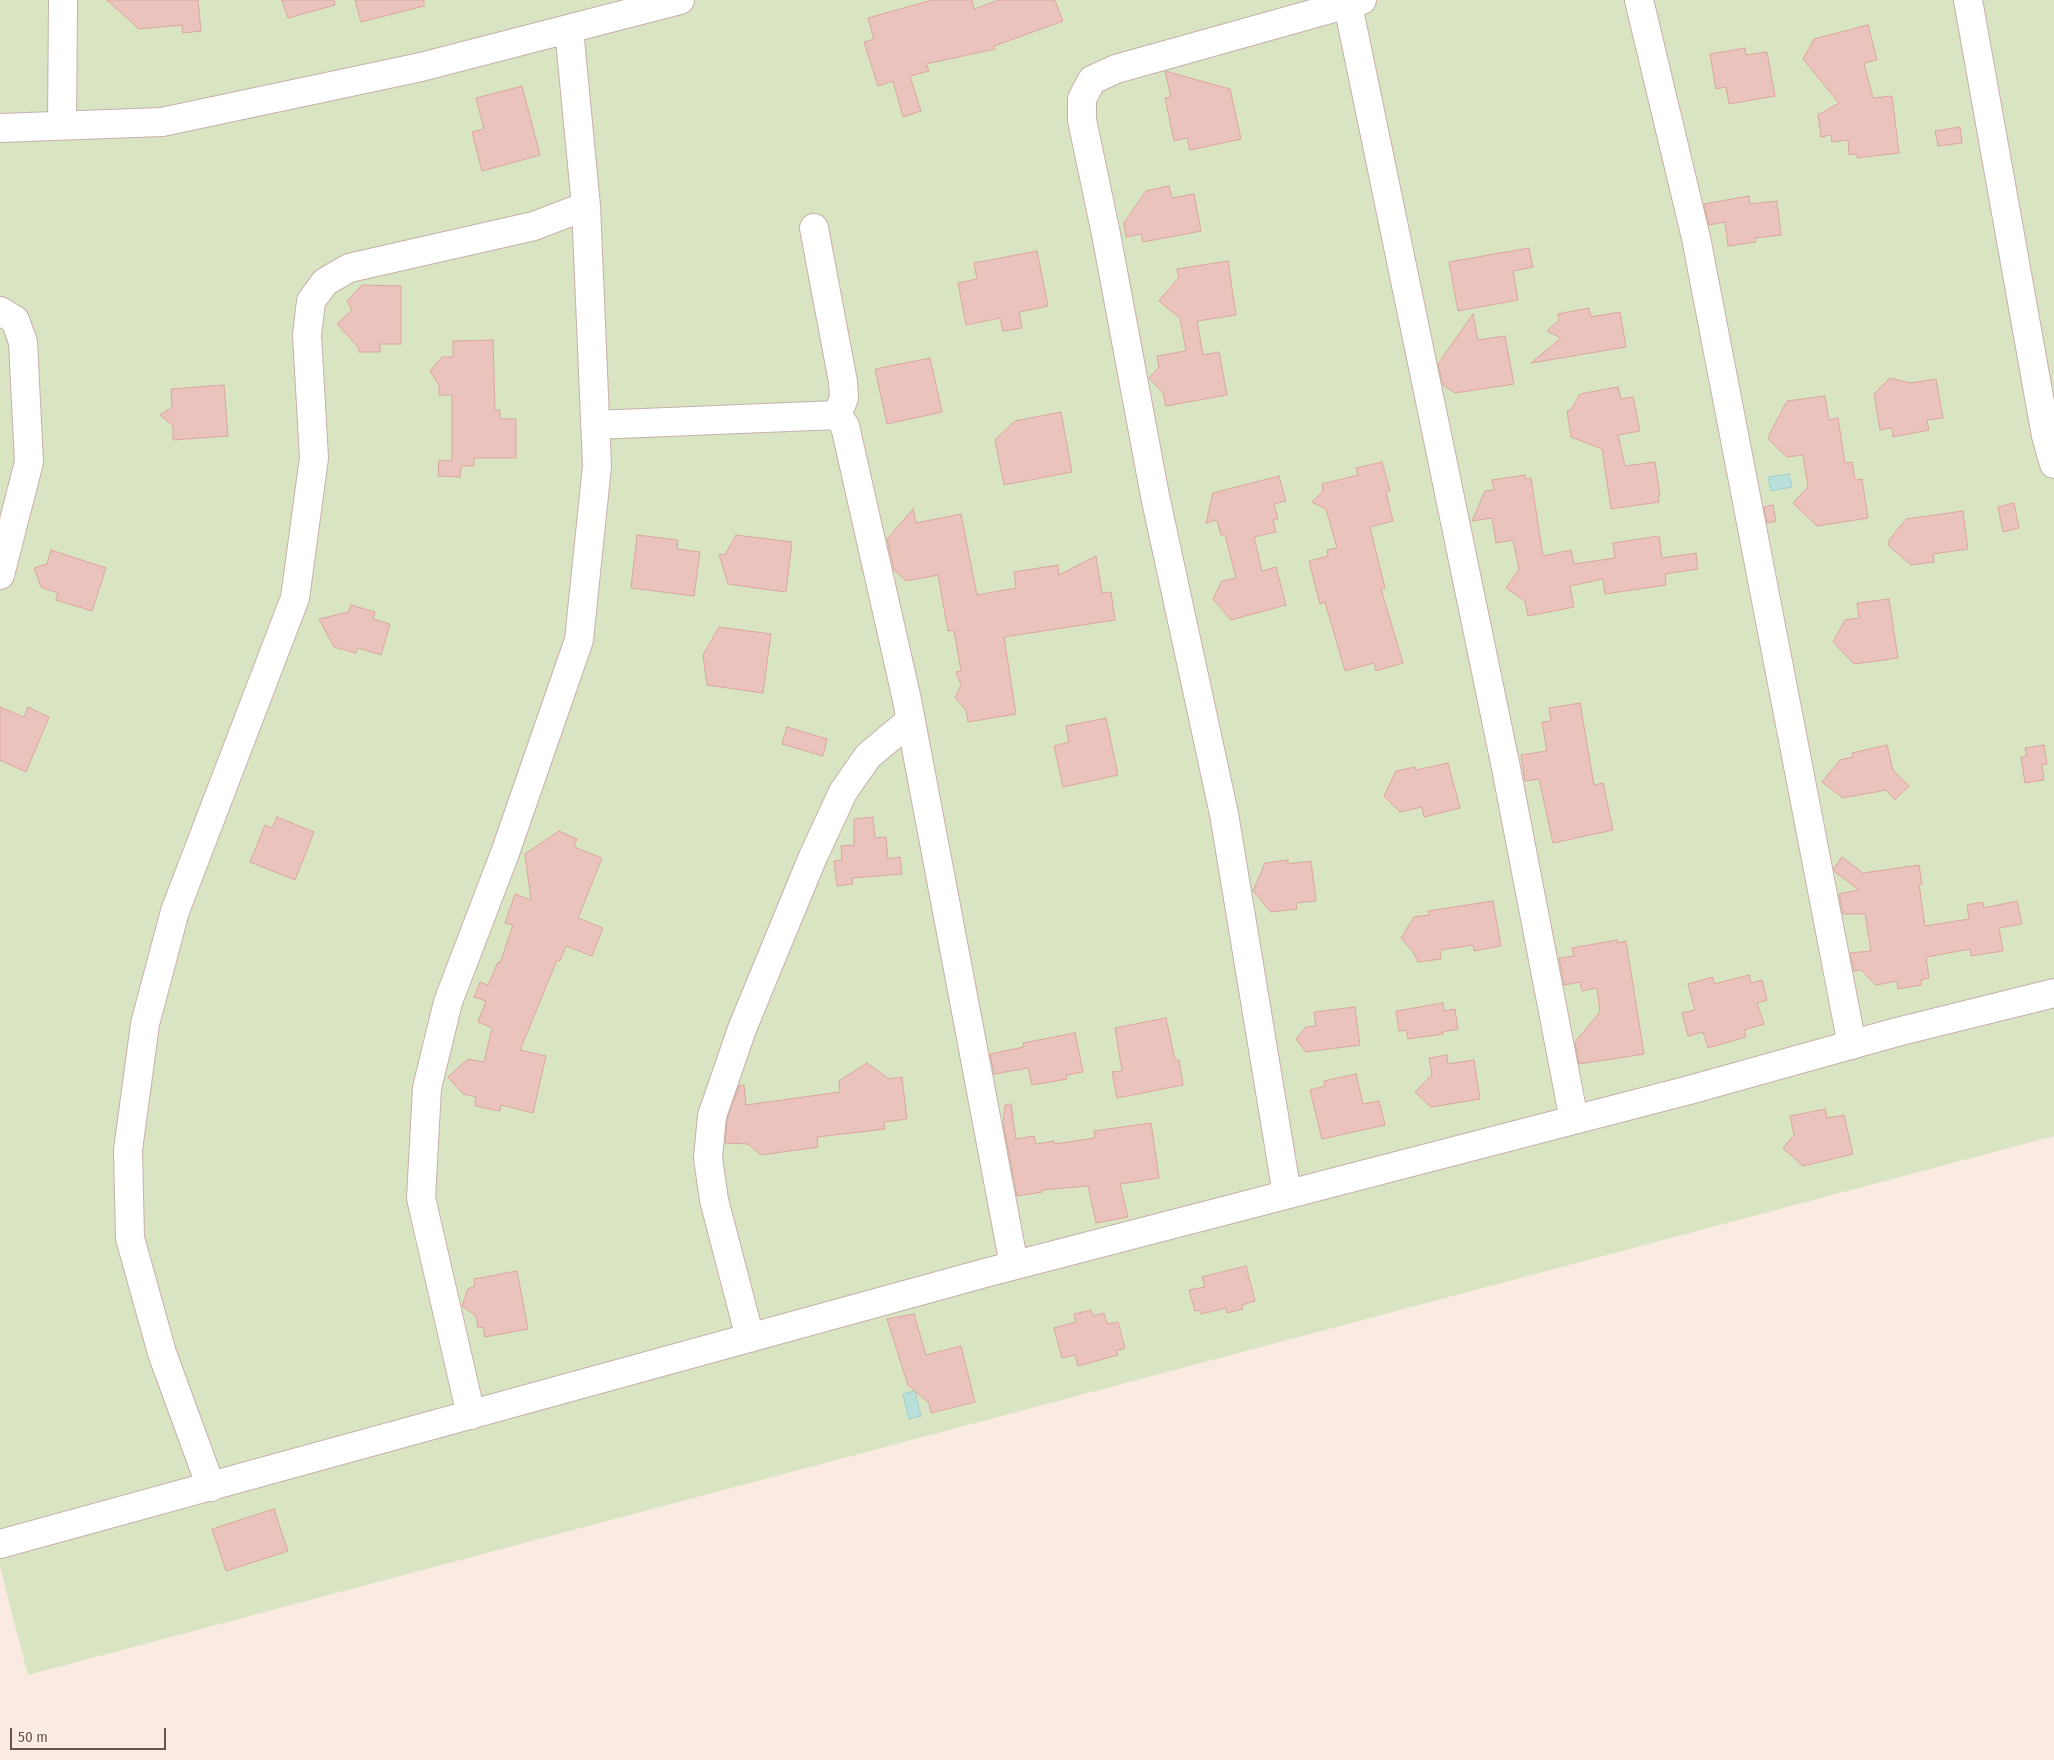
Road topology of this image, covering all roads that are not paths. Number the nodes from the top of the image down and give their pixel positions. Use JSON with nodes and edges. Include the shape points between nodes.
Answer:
{"nodes":[{"id":1,"x":64,"y":0,"type":"edge"},
{"id":2,"x":680,"y":0,"type":"edge"},
{"id":3,"x":1639,"y":0,"type":"edge"},
{"id":4,"x":1968,"y":0,"type":"edge"},
{"id":5,"x":1355,"y":2,"type":"edge"},
{"id":6,"x":569,"y":29,"type":"junction"},
{"id":7,"x":62,"y":125,"type":"junction"},
{"id":8,"x":0,"y":128,"type":"edge"},
{"id":9,"x":586,"y":206,"type":"junction"},
{"id":10,"x":814,"y":228,"type":"dead end"},
{"id":11,"x":0,"y":311,"type":"edge"},
{"id":12,"x":837,"y":415,"type":"junction"},
{"id":13,"x":595,"y":425,"type":"junction"},
{"id":14,"x":2050,"y":435,"type":"edge"},
{"id":15,"x":2054,"y":464,"type":"edge"},
{"id":16,"x":0,"y":575,"type":"edge"},
{"id":17,"x":911,"y":720,"type":"junction"},
{"id":18,"x":2054,"y":992,"type":"edge"},
{"id":19,"x":1852,"y":1044,"type":"junction"},
{"id":20,"x":1574,"y":1120,"type":"junction"},
{"id":21,"x":1287,"y":1194,"type":"junction"},
{"id":22,"x":1014,"y":1265,"type":"junction"},
{"id":23,"x":750,"y":1338,"type":"junction"},
{"id":24,"x":471,"y":1415,"type":"junction"},
{"id":25,"x":211,"y":1487,"type":"junction"},
{"id":26,"x":0,"y":1544,"type":"edge"}],
"edges":[{"from":1,"to":7,"type":"street"},
{"from":2,"to":6,"type":"street"},
{"from":3,"to":19,"type":"street","via":[[1696,238]]},
{"from":4,"to":14,"type":"street"},
{"from":5,"to":20,"type":"street"},
{"from":5,"to":21,"type":"street","via":[[1116,69],[1092,80],[1082,99],[1082,120],[1155,496],[1224,814]]},
{"from":6,"to":7,"type":"street","via":[[421,67],[162,122]]},
{"from":6,"to":9,"type":"street"},
{"from":7,"to":8,"type":"street"},
{"from":9,"to":13,"type":"street"},
{"from":9,"to":25,"type":"street","via":[[534,226],[349,268],[325,282],[310,301],[307,335],[314,458],[295,598],[174,911],[145,1024],[128,1150],[130,1238],[162,1353]]},
{"from":10,"to":12,"type":"street","via":[[843,382],[844,398]]},
{"from":11,"to":16,"type":"street","via":[[15,320],[23,342],[29,462]]},
{"from":12,"to":13,"type":"street"},
{"from":12,"to":17,"type":"street","via":[[845,426]]},
{"from":13,"to":24,"type":"street","via":[[597,466],[579,640],[505,853],[448,1002],[427,1088],[421,1198]]},
{"from":14,"to":15,"type":"street"},
{"from":17,"to":22,"type":"street"},
{"from":17,"to":23,"type":"street","via":[[868,756],[843,792],[742,1028],[712,1116],[708,1158],[714,1200]]},
{"from":18,"to":19,"type":"street"},
{"from":19,"to":20,"type":"street"},
{"from":20,"to":21,"type":"street"},
{"from":21,"to":22,"type":"street"},
{"from":22,"to":23,"type":"street"},
{"from":23,"to":24,"type":"street"},
{"from":24,"to":25,"type":"street"},
{"from":25,"to":26,"type":"street"}]}
